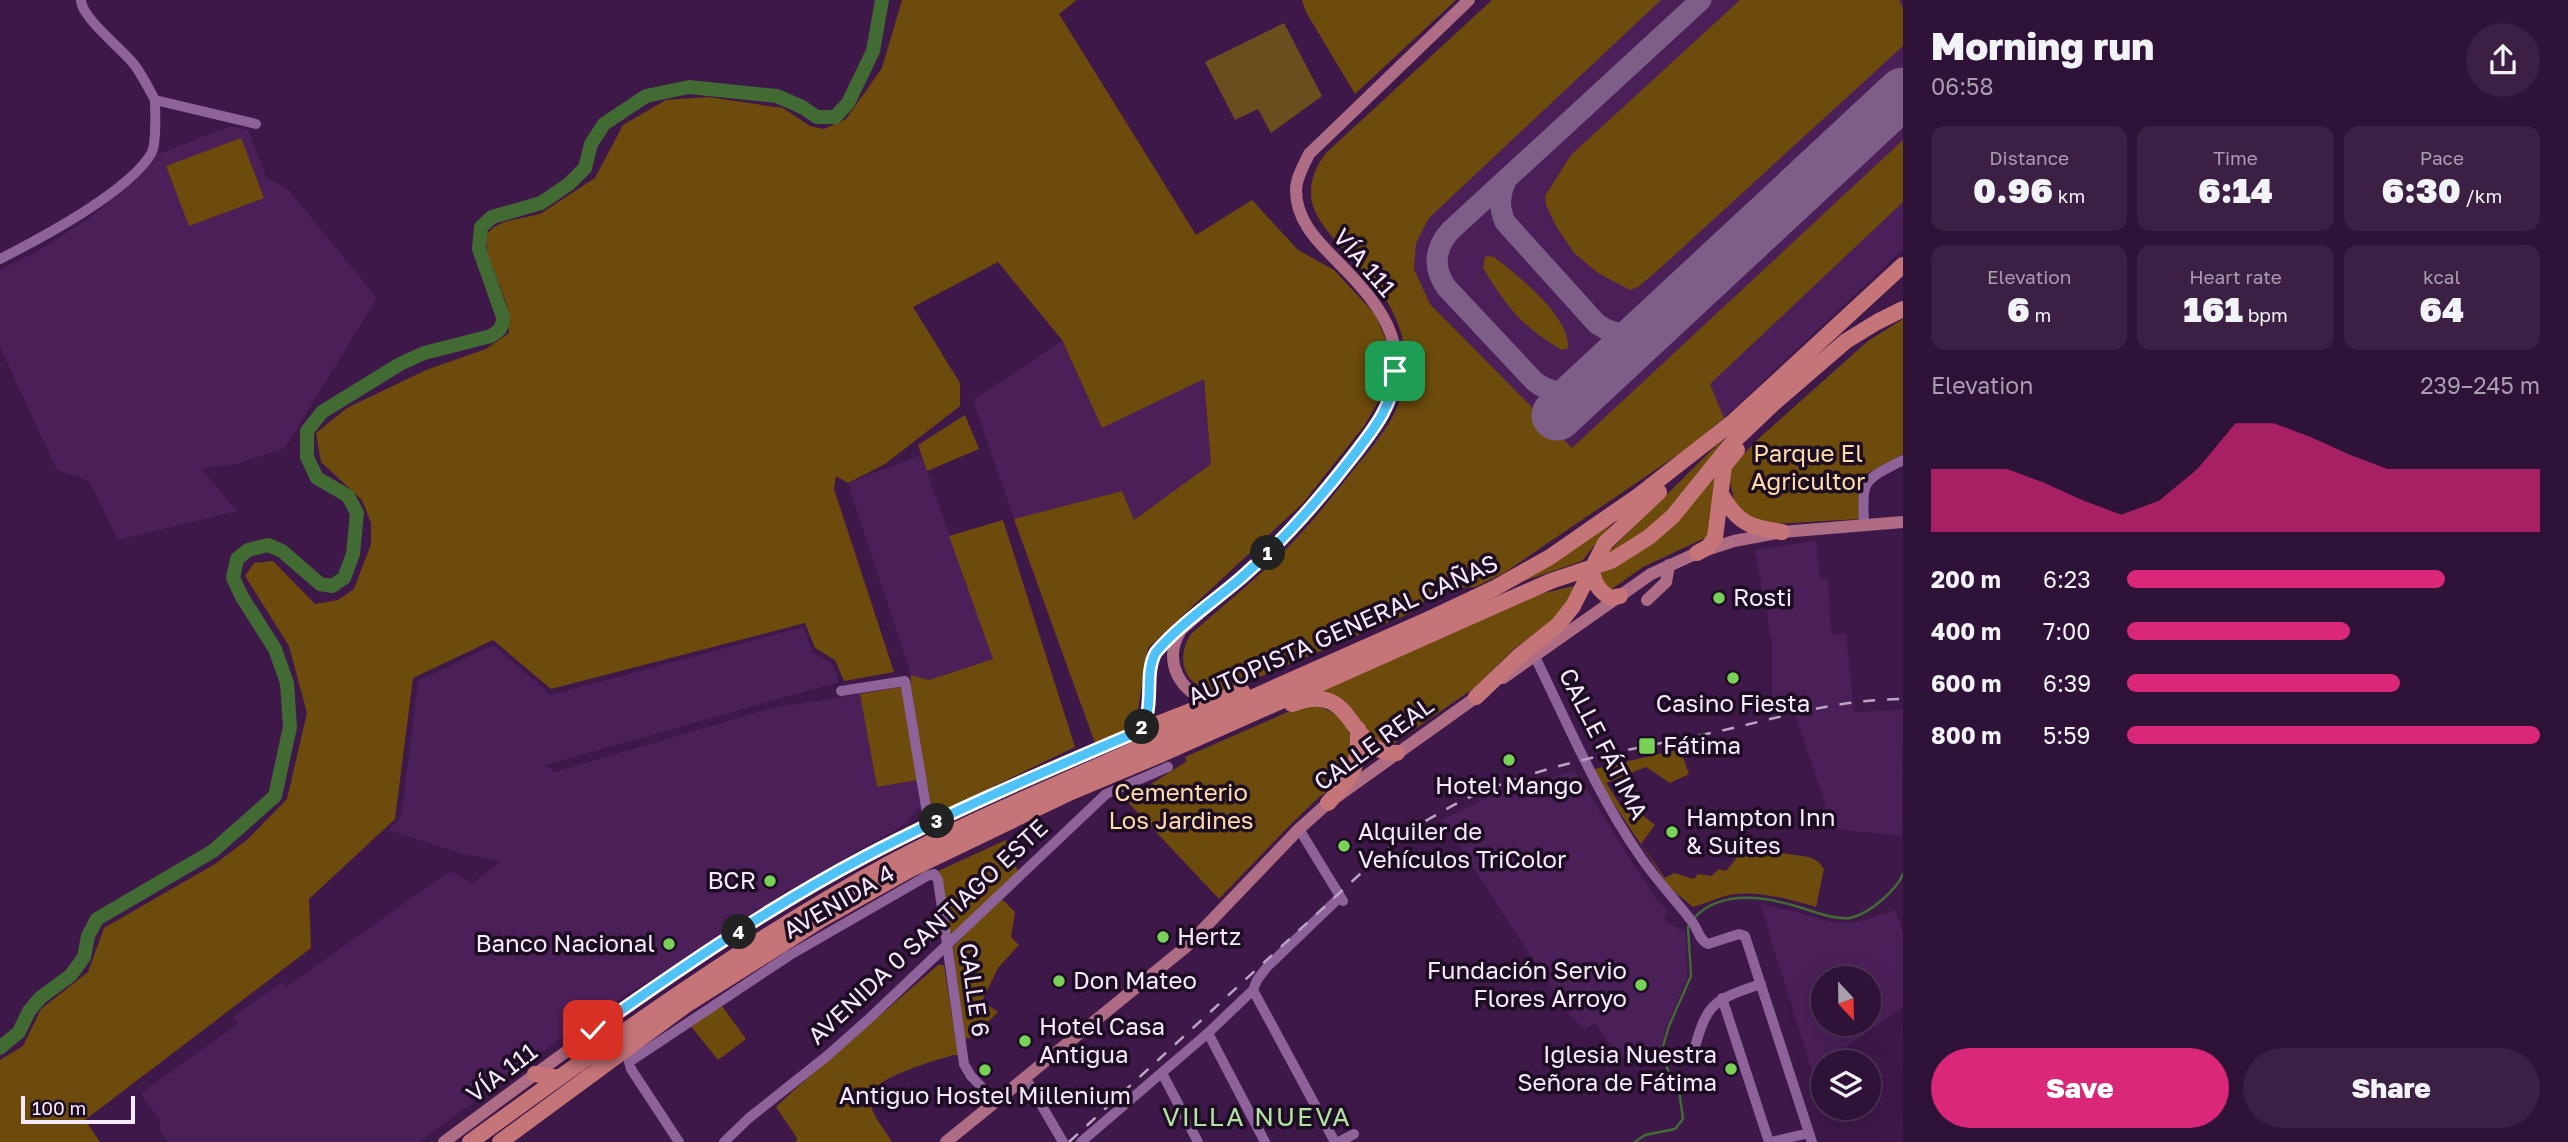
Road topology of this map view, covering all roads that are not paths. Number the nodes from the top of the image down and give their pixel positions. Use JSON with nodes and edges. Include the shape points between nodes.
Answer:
{"nodes":[{"id":1,"x":1469,"y":0,"type":"edge"},
{"id":2,"x":81,"y":3,"type":"edge"},
{"id":3,"x":155,"y":100,"type":"junction"},
{"id":4,"x":256,"y":124,"type":"dead end"},
{"id":5,"x":0,"y":259,"type":"edge"},
{"id":6,"x":1903,"y":265,"type":"edge"},
{"id":7,"x":1903,"y":274,"type":"edge"},
{"id":8,"x":1898,"y":311,"type":"edge"},
{"id":9,"x":1835,"y":329,"type":"junction"},
{"id":10,"x":1716,"y":436,"type":"junction"},
{"id":11,"x":1903,"y":460,"type":"edge"},
{"id":12,"x":1721,"y":494,"type":"junction"},
{"id":13,"x":1903,"y":522,"type":"edge"},
{"id":14,"x":1864,"y":524,"type":"junction"},
{"id":15,"x":1782,"y":532,"type":"junction"},
{"id":16,"x":1697,"y":553,"type":"junction"},
{"id":17,"x":1670,"y":565,"type":"junction"},
{"id":18,"x":1591,"y":568,"type":"junction"},
{"id":19,"x":1620,"y":596,"type":"junction"},
{"id":20,"x":1647,"y":600,"type":"dead end"},
{"id":21,"x":1184,"y":626,"type":"junction"},
{"id":22,"x":1375,"y":643,"type":"junction"},
{"id":23,"x":1535,"y":657,"type":"junction"},
{"id":24,"x":841,"y":691,"type":"dead end"},
{"id":25,"x":1476,"y":697,"type":"junction"},
{"id":26,"x":1213,"y":702,"type":"junction"},
{"id":27,"x":1358,"y":729,"type":"junction"},
{"id":28,"x":1137,"y":732,"type":"junction"},
{"id":29,"x":1397,"y":753,"type":"junction"},
{"id":30,"x":1165,"y":760,"type":"junction"},
{"id":31,"x":1328,"y":803,"type":"junction"},
{"id":32,"x":929,"y":825,"type":"junction"},
{"id":33,"x":1298,"y":829,"type":"junction"},
{"id":34,"x":934,"y":874,"type":"joint"},
{"id":35,"x":947,"y":946,"type":"junction"},
{"id":36,"x":1761,"y":984,"type":"junction"},
{"id":37,"x":1253,"y":990,"type":"junction"},
{"id":38,"x":1722,"y":998,"type":"junction"},
{"id":39,"x":1208,"y":1033,"type":"junction"},
{"id":40,"x":1691,"y":1060,"type":"dead end"},
{"id":41,"x":1162,"y":1073,"type":"junction"},
{"id":42,"x":535,"y":1074,"type":"junction"},
{"id":43,"x":1026,"y":1077,"type":"junction"},
{"id":44,"x":558,"y":1079,"type":"junction"},
{"id":45,"x":995,"y":1101,"type":"junction"},
{"id":46,"x":1354,"y":1134,"type":"dead end"},
{"id":47,"x":676,"y":1138,"type":"edge"},
{"id":48,"x":1810,"y":1138,"type":"edge"},
{"id":49,"x":444,"y":1142,"type":"edge"},
{"id":50,"x":470,"y":1142,"type":"edge"},
{"id":51,"x":500,"y":1142,"type":"edge"},
{"id":52,"x":663,"y":1142,"type":"edge"},
{"id":53,"x":724,"y":1142,"type":"edge"},
{"id":54,"x":946,"y":1142,"type":"edge"},
{"id":55,"x":1063,"y":1142,"type":"edge"},
{"id":56,"x":1082,"y":1142,"type":"edge"},
{"id":57,"x":1198,"y":1142,"type":"edge"},
{"id":58,"x":1265,"y":1142,"type":"edge"},
{"id":59,"x":1337,"y":1142,"type":"edge"},
{"id":60,"x":1770,"y":1142,"type":"edge"}],
"edges":[{"from":1,"to":21,"type":"main road","name":"VÍA 111","via":[[1309,154],[1296,187],[1306,227],[1387,321],[1394,341],[1395,383],[1385,410],[1304,516]]},
{"from":2,"to":3,"type":"street","via":[[135,66]]},
{"from":3,"to":4,"type":"street"},
{"from":3,"to":5,"type":"street","via":[[153,149],[138,168],[54,230]]},
{"from":6,"to":9,"type":"highway","name":"AUTOPISTA GENERAL CAÑAS"},
{"from":7,"to":9,"type":"street"},
{"from":8,"to":12,"type":"highway","via":[[1735,452],[1724,466]]},
{"from":8,"to":18,"type":"highway","name":"AUTOPISTA GENERAL CAÑAS","via":[[1846,341],[1773,404],[1649,537]]},
{"from":9,"to":10,"type":"highway","name":"AUTOPISTA GENERAL CAÑAS"},
{"from":10,"to":18,"type":"highway","via":[[1605,543]]},
{"from":10,"to":22,"type":"highway","name":"AUTOPISTA GENERAL CAÑAS","via":[[1550,557],[1495,588]]},
{"from":11,"to":14,"type":"street","via":[[1866,483]]},
{"from":12,"to":15,"type":"highway","via":[[1748,525]]},
{"from":12,"to":16,"type":"highway","via":[[1715,538]]},
{"from":13,"to":14,"type":"main road","name":"CALLE REAL"},
{"from":14,"to":15,"type":"main road","name":"CALLE REAL"},
{"from":15,"to":16,"type":"main road","name":"CALLE REAL"},
{"from":16,"to":17,"type":"main road","name":"CALLE REAL"},
{"from":17,"to":19,"type":"main road","name":"CALLE REAL"},
{"from":17,"to":20,"type":"main road","via":[[1666,582]]},
{"from":18,"to":19,"type":"highway","via":[[1601,591],[1611,598]]},
{"from":18,"to":25,"type":"highway","via":[[1558,625]]},
{"from":18,"to":30,"type":"highway","name":"AUTOPISTA GENERAL CAÑAS","via":[[1539,586]]},
{"from":19,"to":23,"type":"main road","name":"CALLE REAL"},
{"from":21,"to":26,"type":"main road","via":[[1173,651],[1178,677],[1196,696]]},
{"from":21,"to":28,"type":"main road","name":"VÍA 111","via":[[1153,656],[1146,718]]},
{"from":22,"to":26,"type":"highway"},
{"from":22,"to":44,"type":"highway","name":"AUTOPISTA GENERAL CAÑAS","via":[[894,861],[728,961]]},
{"from":23,"to":25,"type":"main road","name":"CALLE REAL"},
{"from":23,"to":36,"type":"street","name":"CALLE FÁTIMA","via":[[1595,783],[1639,856],[1694,924],[1701,940],[1708,944],[1745,936]]},
{"from":24,"to":32,"type":"street","via":[[905,681]]},
{"from":25,"to":29,"type":"main road","name":"CALLE REAL"},
{"from":26,"to":28,"type":"highway"},
{"from":27,"to":29,"type":"highway","via":[[1369,746]]},
{"from":27,"to":30,"type":"highway","via":[[1339,707],[1324,700],[1298,701]]},
{"from":27,"to":31,"type":"highway","via":[[1354,770]]},
{"from":28,"to":32,"type":"main road","name":"VÍA 111"},
{"from":29,"to":31,"type":"main road","name":"CALLE REAL"},
{"from":30,"to":35,"type":"street","name":"AVENIDA 0 SANTIAGO ESTE","via":[[1106,794]]},
{"from":30,"to":51,"type":"highway","name":"AUTOPISTA GENERAL CAÑAS","via":[[1071,792],[909,870],[822,919],[686,1005]]},
{"from":31,"to":33,"type":"main road","name":"CALLE REAL"},
{"from":32,"to":42,"type":"main road","name":"VÍA 111","via":[[751,924],[660,982]]},
{"from":33,"to":37,"type":"street","via":[[1342,899],[1267,967]]},
{"from":33,"to":43,"type":"main road","name":"CALLE REAL","via":[[1187,946]]},
{"from":34,"to":35,"type":"street","name":"CALLE 6","via":[[939,880]]},
{"from":34,"to":47,"type":"street","name":"AVENIDA 4","via":[[790,955],[633,1058],[629,1066]]},
{"from":35,"to":45,"type":"street","name":"CALLE 6","via":[[964,1064]]},
{"from":35,"to":53,"type":"street","name":"AVENIDA 0 SANTIAGO ESTE"},
{"from":36,"to":38,"type":"street"},
{"from":36,"to":48,"type":"street","name":"CALLE FÁTIMA"},
{"from":37,"to":39,"type":"street"},
{"from":37,"to":59,"type":"street"},
{"from":38,"to":40,"type":"street","via":[[1705,1014]]},
{"from":38,"to":60,"type":"street"},
{"from":39,"to":41,"type":"street"},
{"from":39,"to":58,"type":"street"},
{"from":41,"to":56,"type":"street"},
{"from":41,"to":57,"type":"street"},
{"from":42,"to":44,"type":"highway"},
{"from":42,"to":49,"type":"main road","name":"VÍA 111"},
{"from":43,"to":45,"type":"main road","name":"CALLE REAL"},
{"from":43,"to":55,"type":"street"},
{"from":44,"to":50,"type":"highway","name":"AUTOPISTA GENERAL CAÑAS"},
{"from":45,"to":54,"type":"main road","name":"CALLE REAL"},
{"from":46,"to":59,"type":"street"},
{"from":47,"to":52,"type":"street"},
{"from":48,"to":60,"type":"street"}]}
